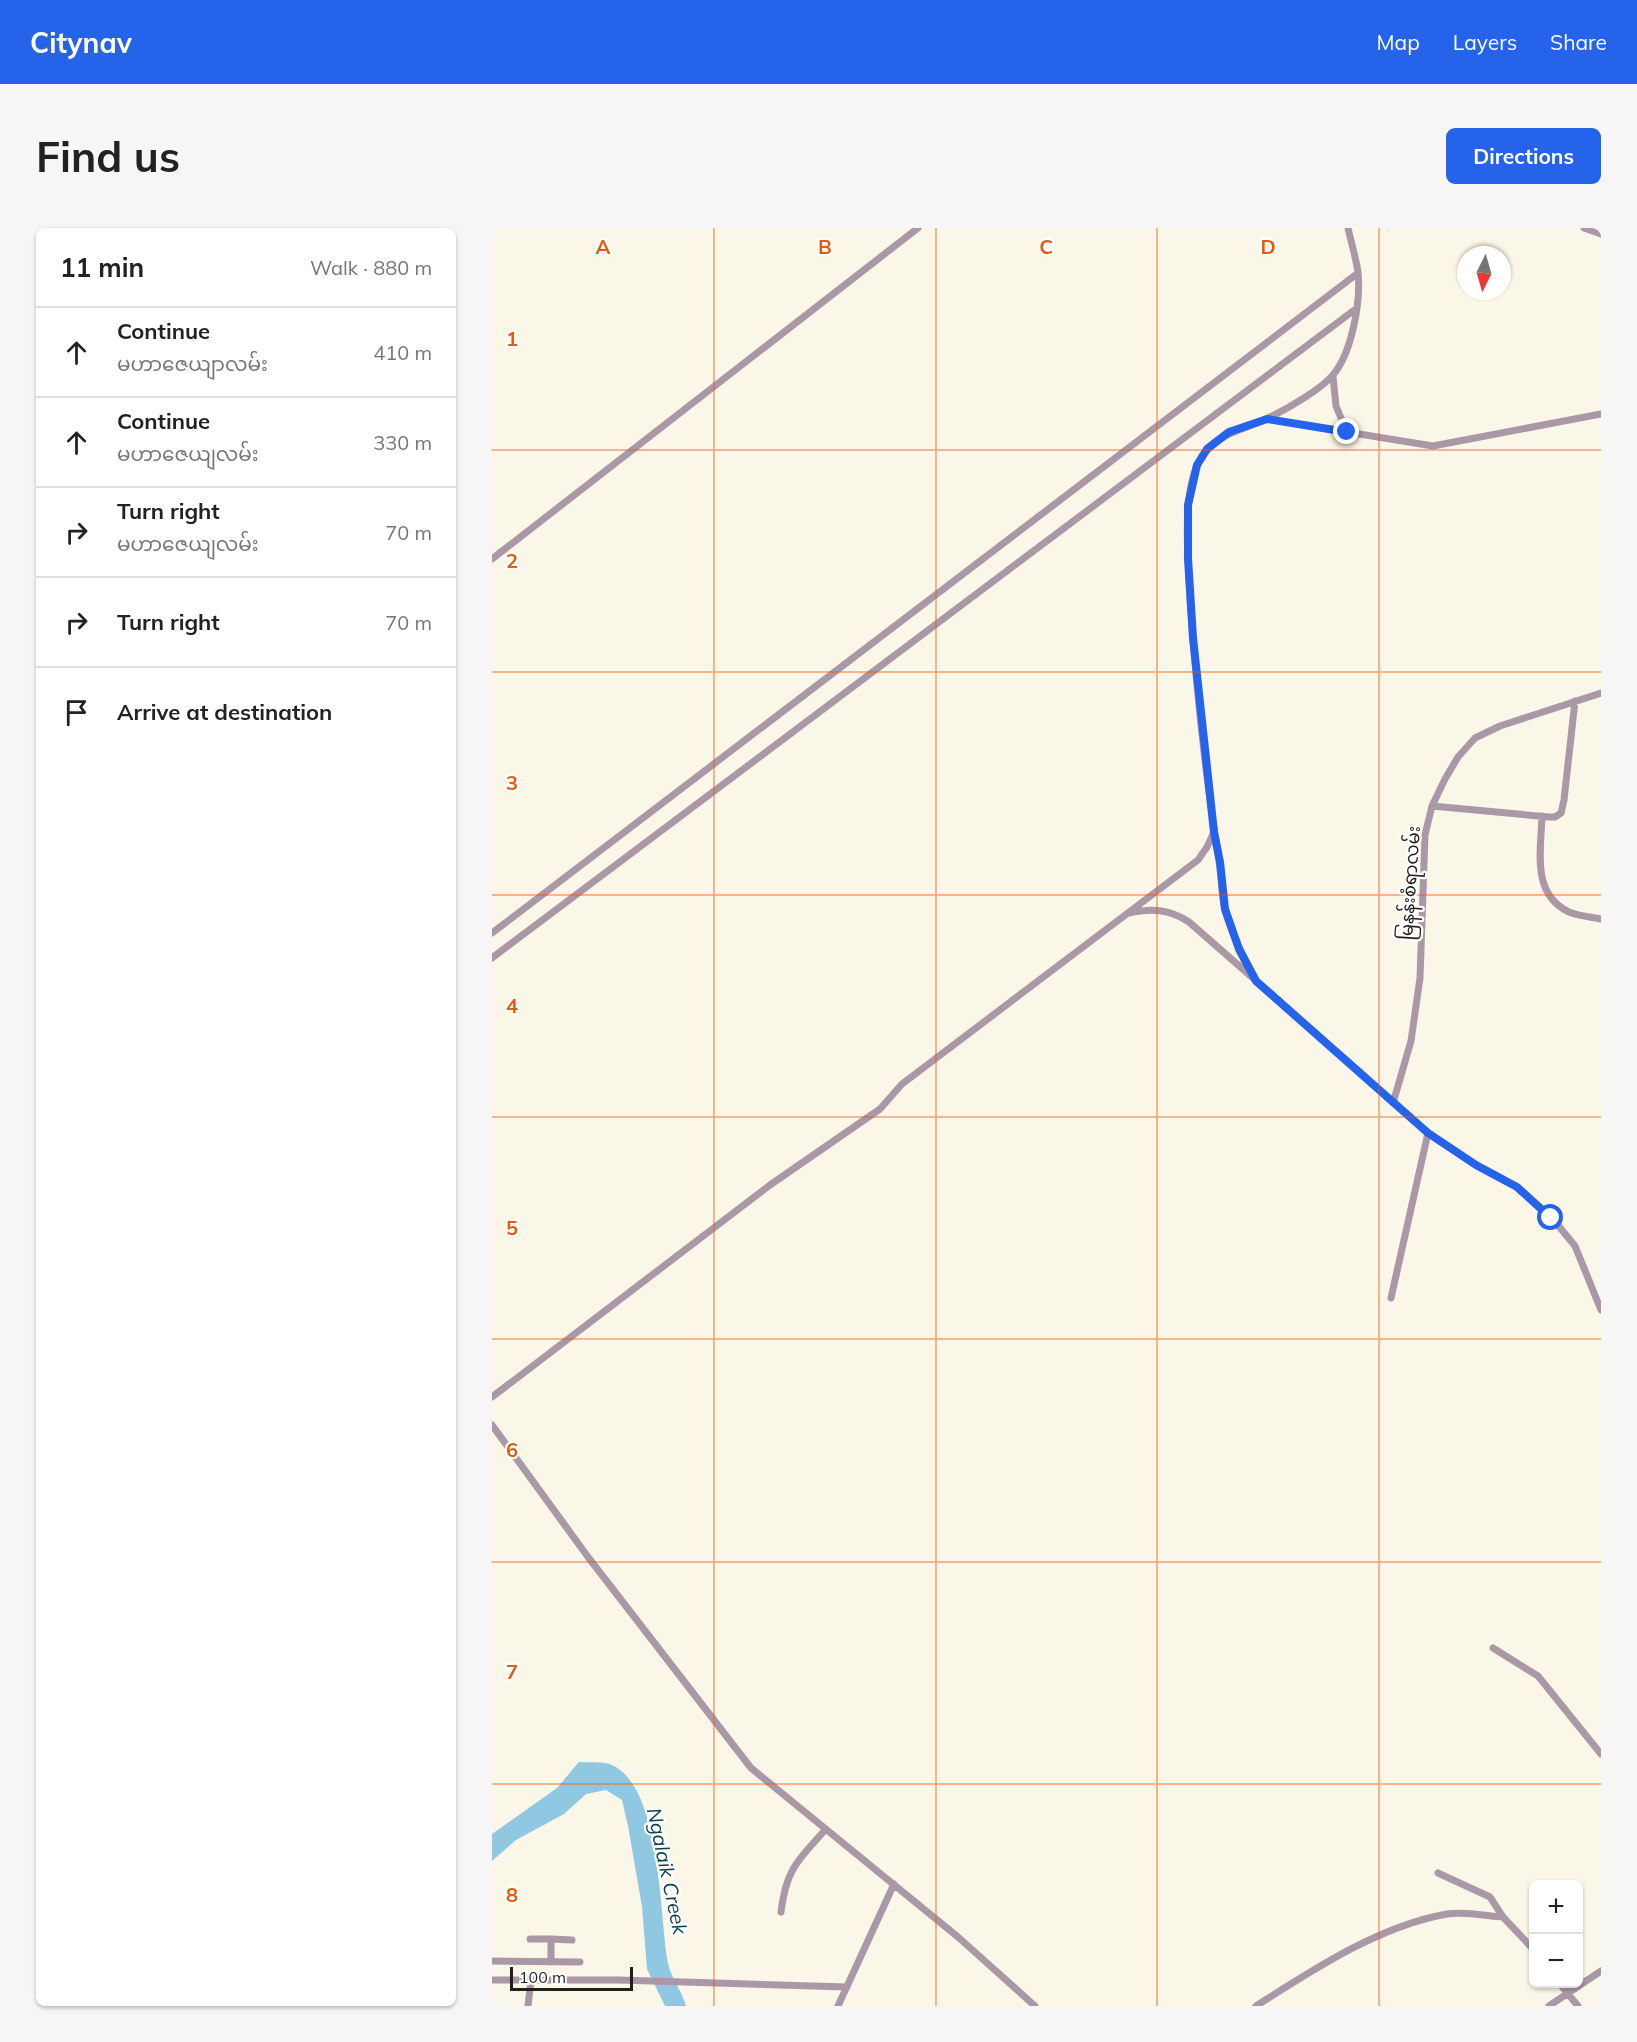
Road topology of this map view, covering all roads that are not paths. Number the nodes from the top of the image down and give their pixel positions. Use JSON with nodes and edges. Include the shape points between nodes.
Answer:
{"nodes":[{"id":1,"x":918,"y":228,"type":"edge"},
{"id":2,"x":1348,"y":228,"type":"edge"},
{"id":3,"x":1584,"y":228,"type":"edge"},
{"id":4,"x":1601,"y":234,"type":"edge"},
{"id":5,"x":1358,"y":273,"type":"junction"},
{"id":6,"x":1357,"y":308,"type":"junction"},
{"id":7,"x":1333,"y":376,"type":"junction"},
{"id":8,"x":1601,"y":414,"type":"edge"},
{"id":9,"x":1267,"y":419,"type":"junction"},
{"id":10,"x":1347,"y":432,"type":"junction"},
{"id":11,"x":492,"y":559,"type":"edge"},
{"id":12,"x":1601,"y":693,"type":"edge"},
{"id":13,"x":1575,"y":701,"type":"junction"},
{"id":14,"x":1432,"y":806,"type":"junction"},
{"id":15,"x":1542,"y":816,"type":"junction"},
{"id":16,"x":1214,"y":832,"type":"junction"},
{"id":17,"x":1127,"y":914,"type":"junction"},
{"id":18,"x":1601,"y":919,"type":"edge"},
{"id":19,"x":492,"y":933,"type":"edge"},
{"id":20,"x":492,"y":958,"type":"edge"},
{"id":21,"x":1256,"y":981,"type":"junction"},
{"id":22,"x":1393,"y":1103,"type":"junction"},
{"id":23,"x":1428,"y":1133,"type":"junction"},
{"id":24,"x":1391,"y":1299,"type":"dead end"},
{"id":25,"x":1601,"y":1310,"type":"edge"},
{"id":26,"x":492,"y":1397,"type":"edge"},
{"id":27,"x":492,"y":1425,"type":"edge"},
{"id":28,"x":1493,"y":1648,"type":"dead end"},
{"id":29,"x":1601,"y":1754,"type":"edge"},
{"id":30,"x":826,"y":1829,"type":"junction"},
{"id":31,"x":1438,"y":1873,"type":"dead end"},
{"id":32,"x":894,"y":1884,"type":"junction"},
{"id":33,"x":781,"y":1912,"type":"dead end"},
{"id":34,"x":1503,"y":1917,"type":"junction"},
{"id":35,"x":530,"y":1939,"type":"dead end"},
{"id":36,"x":550,"y":1939,"type":"junction"},
{"id":37,"x":572,"y":1940,"type":"dead end"},
{"id":38,"x":1529,"y":1946,"type":"edge"},
{"id":39,"x":492,"y":1961,"type":"edge"},
{"id":40,"x":551,"y":1962,"type":"junction"},
{"id":41,"x":580,"y":1962,"type":"dead end"},
{"id":42,"x":1601,"y":1971,"type":"edge"},
{"id":43,"x":492,"y":1980,"type":"edge"},
{"id":44,"x":531,"y":1980,"type":"junction"},
{"id":45,"x":847,"y":1987,"type":"junction"},
{"id":46,"x":1564,"y":1988,"type":"edge"},
{"id":47,"x":1568,"y":1994,"type":"junction"},
{"id":48,"x":528,"y":2006,"type":"edge"},
{"id":49,"x":838,"y":2006,"type":"edge"},
{"id":50,"x":1035,"y":2006,"type":"edge"},
{"id":51,"x":1256,"y":2006,"type":"edge"},
{"id":52,"x":1548,"y":2006,"type":"edge"},
{"id":53,"x":1578,"y":2006,"type":"edge"}],
"edges":[{"from":1,"to":11,"type":"street"},
{"from":2,"to":5,"type":"street"},
{"from":3,"to":4,"type":"street"},
{"from":5,"to":6,"type":"street"},
{"from":5,"to":19,"type":"street"},
{"from":6,"to":7,"type":"street","via":[[1352,341]]},
{"from":6,"to":20,"type":"street"},
{"from":7,"to":9,"type":"street"},
{"from":7,"to":10,"type":"street","via":[[1336,406]]},
{"from":8,"to":10,"type":"street","via":[[1432,446]]},
{"from":9,"to":10,"type":"street"},
{"from":9,"to":16,"type":"street","via":[[1229,432],[1207,449],[1197,465],[1188,505],[1193,638]]},
{"from":12,"to":13,"type":"street","name":"မြနန်းစံရာလမ်း"},
{"from":13,"to":14,"type":"street","name":"မြနန်းစံရာလမ်း","via":[[1475,738],[1458,757]]},
{"from":13,"to":15,"type":"street","via":[[1561,813],[1555,817]]},
{"from":14,"to":15,"type":"street"},
{"from":14,"to":22,"type":"street","name":"မြနန်းစံရာလမ်း","via":[[1425,836],[1420,978],[1412,1041]]},
{"from":15,"to":18,"type":"street","via":[[1540,873],[1544,888],[1569,911]]},
{"from":16,"to":17,"type":"street","via":[[1198,860]]},
{"from":16,"to":21,"type":"street","via":[[1225,909]]},
{"from":17,"to":21,"type":"street","via":[[1161,909],[1177,914]]},
{"from":17,"to":26,"type":"street","via":[[902,1084],[880,1109],[770,1185]]},
{"from":21,"to":22,"type":"street"},
{"from":22,"to":23,"type":"street"},
{"from":23,"to":24,"type":"street"},
{"from":23,"to":25,"type":"street","via":[[1517,1187],[1551,1218],[1575,1246]]},
{"from":27,"to":30,"type":"street","via":[[751,1768]]},
{"from":28,"to":29,"type":"street","via":[[1538,1676]]},
{"from":30,"to":32,"type":"street"},
{"from":30,"to":33,"type":"street","via":[[797,1861],[785,1886]]},
{"from":31,"to":34,"type":"street","via":[[1490,1897]]},
{"from":32,"to":45,"type":"street"},
{"from":32,"to":50,"type":"street"},
{"from":34,"to":38,"type":"street"},
{"from":34,"to":51,"type":"street","via":[[1449,1914],[1392,1929],[1307,1973]]},
{"from":35,"to":36,"type":"street"},
{"from":36,"to":37,"type":"street"},
{"from":36,"to":40,"type":"street"},
{"from":39,"to":40,"type":"street"},
{"from":40,"to":41,"type":"street"},
{"from":42,"to":47,"type":"street"},
{"from":43,"to":44,"type":"street"},
{"from":44,"to":45,"type":"street"},
{"from":44,"to":48,"type":"street"},
{"from":45,"to":49,"type":"street"},
{"from":46,"to":47,"type":"street"},
{"from":47,"to":52,"type":"street"},
{"from":47,"to":53,"type":"street"}]}
